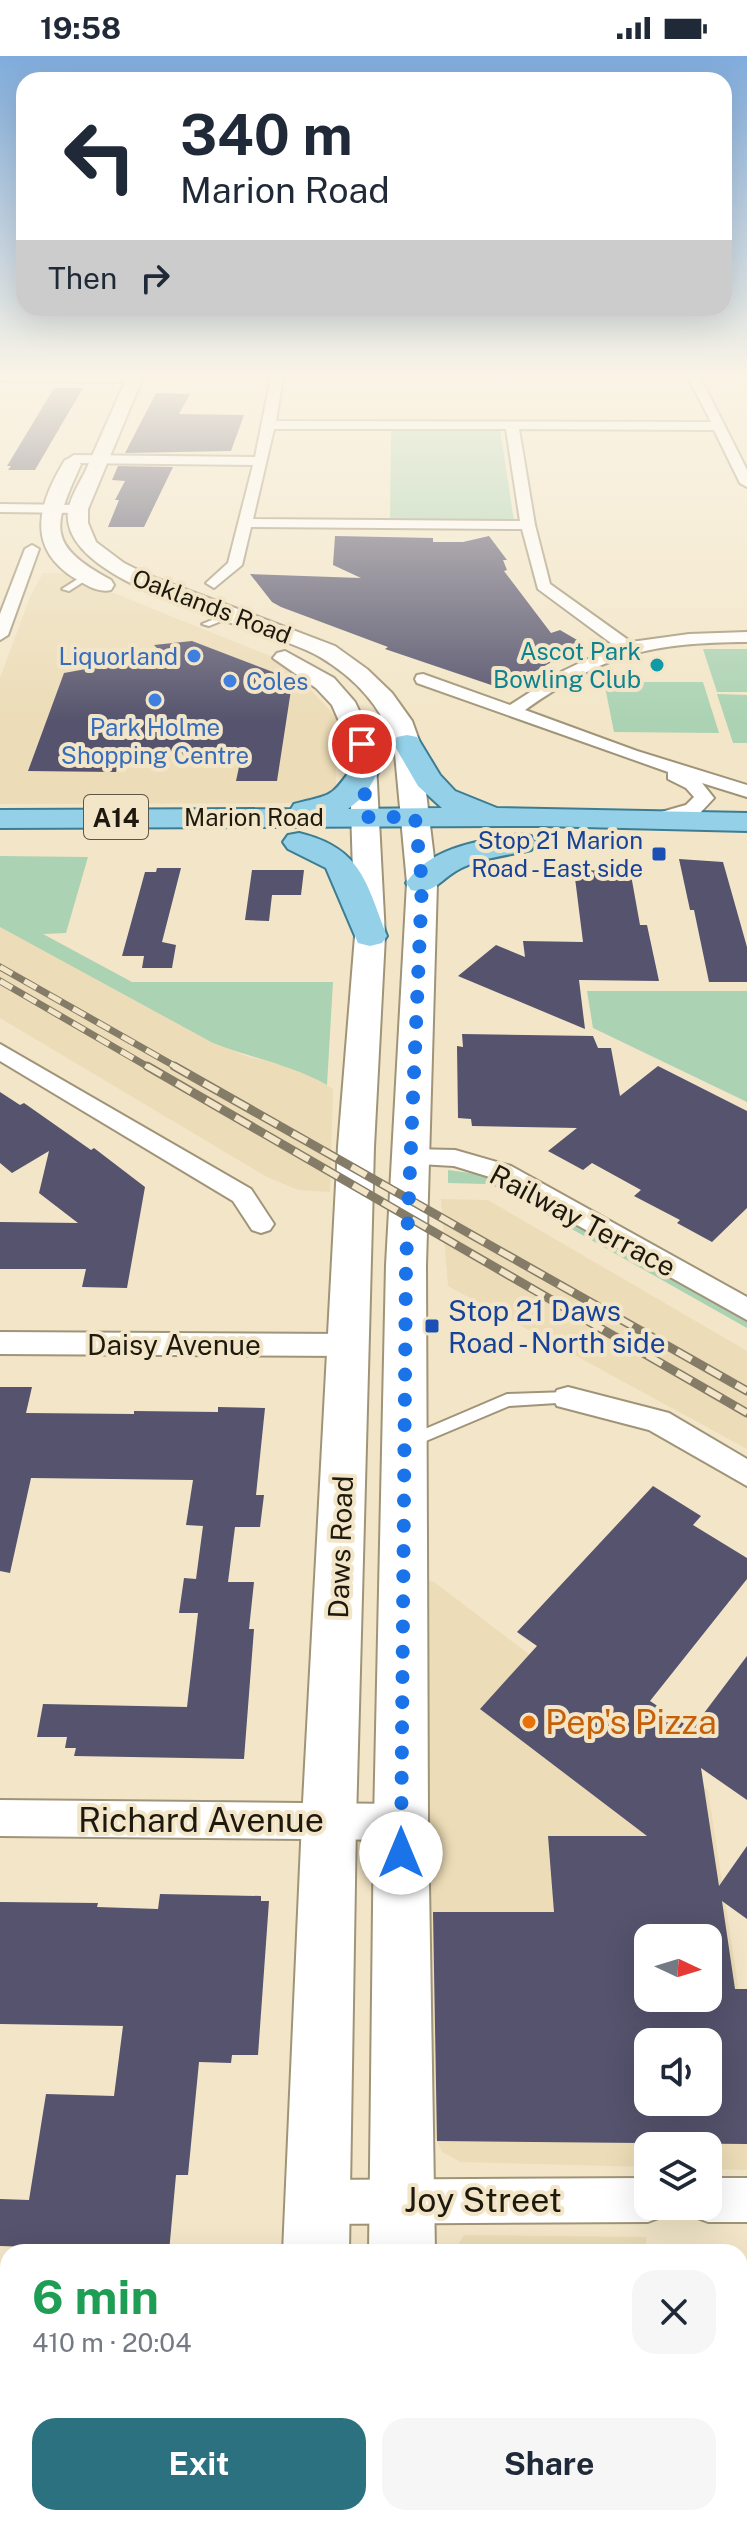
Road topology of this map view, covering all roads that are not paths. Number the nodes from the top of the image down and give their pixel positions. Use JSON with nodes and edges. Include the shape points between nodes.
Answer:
{"nodes":[{"id":1,"x":59,"y":492,"type":"edge"},
{"id":2,"x":86,"y":492,"type":"edge"},
{"id":3,"x":253,"y":492,"type":"edge"},
{"id":4,"x":523,"y":492,"type":"edge"},
{"id":5,"x":0,"y":508,"type":"edge"},
{"id":6,"x":51,"y":509,"type":"junction"},
{"id":7,"x":78,"y":509,"type":"junction"},
{"id":8,"x":245,"y":523,"type":"junction"},
{"id":9,"x":528,"y":525,"type":"junction"},
{"id":10,"x":32,"y":549,"type":"dead end"},
{"id":11,"x":87,"y":577,"type":"junction"},
{"id":12,"x":214,"y":583,"type":"dead end"},
{"id":13,"x":66,"y":589,"type":"dead end"},
{"id":14,"x":7,"y":603,"type":"edge"},
{"id":15,"x":235,"y":614,"type":"junction"},
{"id":16,"x":206,"y":624,"type":"junction"},
{"id":17,"x":0,"y":635,"type":"edge"},
{"id":18,"x":747,"y":637,"type":"edge"},
{"id":19,"x":628,"y":648,"type":"junction"},
{"id":20,"x":423,"y":679,"type":"dead end"},
{"id":21,"x":512,"y":711,"type":"junction"},
{"id":22,"x":407,"y":743,"type":"junction"},
{"id":23,"x":631,"y":755,"type":"junction"},
{"id":24,"x":364,"y":771,"type":"junction"},
{"id":25,"x":747,"y":791,"type":"edge"},
{"id":26,"x":243,"y":816,"type":"junction"},
{"id":27,"x":540,"y":817,"type":"junction"},
{"id":28,"x":654,"y":820,"type":"junction"},
{"id":29,"x":747,"y":822,"type":"edge"},
{"id":30,"x":1,"y":825,"type":"edge"},
{"id":31,"x":367,"y":830,"type":"junction"},
{"id":32,"x":416,"y":830,"type":"junction"},
{"id":33,"x":299,"y":842,"type":"junction"},
{"id":34,"x":520,"y":843,"type":"junction"},
{"id":35,"x":747,"y":844,"type":"edge"},
{"id":36,"x":422,"y":883,"type":"junction"},
{"id":37,"x":370,"y":936,"type":"junction"},
{"id":38,"x":0,"y":1051,"type":"edge"},
{"id":39,"x":410,"y":1157,"type":"junction"},
{"id":40,"x":261,"y":1224,"type":"dead end"},
{"id":41,"x":745,"y":1305,"type":"edge"},
{"id":42,"x":0,"y":1343,"type":"edge"},
{"id":43,"x":348,"y":1345,"type":"junction"},
{"id":44,"x":568,"y":1398,"type":"joint"},
{"id":45,"x":404,"y":1444,"type":"junction"},
{"id":46,"x":747,"y":1474,"type":"edge"},
{"id":47,"x":0,"y":1818,"type":"edge"},
{"id":48,"x":329,"y":1821,"type":"junction"},
{"id":49,"x":401,"y":1822,"type":"junction"},
{"id":50,"x":722,"y":2200,"type":"edge"},
{"id":51,"x":747,"y":2200,"type":"edge"},
{"id":52,"x":634,"y":2201,"type":"edge"},
{"id":53,"x":402,"y":2226,"type":"edge"},
{"id":54,"x":317,"y":2227,"type":"edge"}],
"edges":[{"from":1,"to":6,"type":"main road","name":"Oaklands Road"},
{"from":2,"to":7,"type":"main road"},
{"from":3,"to":8,"type":"street"},
{"from":4,"to":9,"type":"street"},
{"from":5,"to":6,"type":"street"},
{"from":6,"to":7,"type":"street"},
{"from":6,"to":11,"type":"main road","name":"Oaklands Road","via":[[48,531],[53,547]]},
{"from":7,"to":15,"type":"main road","name":"Oaklands Road","via":[[85,543],[110,565]]},
{"from":8,"to":9,"type":"street"},
{"from":8,"to":12,"type":"street","via":[[235,565]]},
{"from":9,"to":19,"type":"street","via":[[543,586]]},
{"from":10,"to":14,"type":"street"},
{"from":11,"to":13,"type":"lane"},
{"from":11,"to":16,"type":"main road","name":"Oaklands Road"},
{"from":14,"to":17,"type":"street"},
{"from":15,"to":16,"type":"lane"},
{"from":15,"to":22,"type":"main road","name":"Oaklands Road","via":[[327,651],[359,674],[391,709]]},
{"from":16,"to":24,"type":"main road","name":"Oaklands Road","via":[[298,663],[325,683],[355,726]]},
{"from":18,"to":19,"type":"street"},
{"from":19,"to":21,"type":"street","via":[[548,685]]},
{"from":20,"to":21,"type":"street"},
{"from":21,"to":23,"type":"street"},
{"from":22,"to":27,"type":"main road","via":[[431,787],[449,802]]},
{"from":22,"to":32,"type":"main road","name":"Oaklands Road"},
{"from":23,"to":25,"type":"street"},
{"from":23,"to":28,"type":"street","via":[[693,784],[704,798],[693,809]]},
{"from":24,"to":26,"type":"main road","via":[[355,792],[343,801]]},
{"from":24,"to":31,"type":"main road","name":"Oaklands Road"},
{"from":26,"to":30,"type":"main road","name":"Marion Road","number":"A14"},
{"from":26,"to":31,"type":"main road","name":"Marion Road","number":"A14"},
{"from":27,"to":28,"type":"main road","name":"Marion Road","number":"A14"},
{"from":27,"to":32,"type":"main road","name":"Marion Road","number":"A14"},
{"from":28,"to":29,"type":"main road","name":"Marion Road","number":"A14"},
{"from":30,"to":33,"type":"main road","name":"Marion Road","number":"A14"},
{"from":31,"to":32,"type":"main road","name":"Marion Road","number":"A14"},
{"from":31,"to":33,"type":"main road","name":"Marion Road","number":"A14"},
{"from":31,"to":37,"type":"main road","name":"Daws Road"},
{"from":32,"to":34,"type":"main road","name":"Marion Road","number":"A14"},
{"from":32,"to":36,"type":"main road"},
{"from":33,"to":37,"type":"main road","via":[[338,862]]},
{"from":34,"to":35,"type":"main road","name":"Marion Road","number":"A14"},
{"from":34,"to":36,"type":"main road","via":[[454,860]]},
{"from":36,"to":39,"type":"main road"},
{"from":37,"to":43,"type":"main road","name":"Daws Road"},
{"from":38,"to":40,"type":"street","via":[[242,1195]]},
{"from":39,"to":41,"type":"street","name":"Railway Terrace","via":[[455,1158],[502,1172]]},
{"from":39,"to":45,"type":"main road"},
{"from":42,"to":43,"type":"street","name":"Daisy Avenue"},
{"from":43,"to":48,"type":"main road","name":"Daws Road"},
{"from":44,"to":45,"type":"lane","via":[[507,1400]]},
{"from":44,"to":46,"type":"street","via":[[658,1421]]},
{"from":45,"to":49,"type":"main road"},
{"from":47,"to":48,"type":"street","name":"Richard Avenue"},
{"from":48,"to":49,"type":"street","name":"Richard Avenue"},
{"from":48,"to":54,"type":"main road","name":"Daws Road"},
{"from":49,"to":53,"type":"main road"},
{"from":50,"to":51,"type":"street"},
{"from":52,"to":53,"type":"street","name":"Joy Street"},
{"from":53,"to":54,"type":"street","name":"Joy Street"}]}
